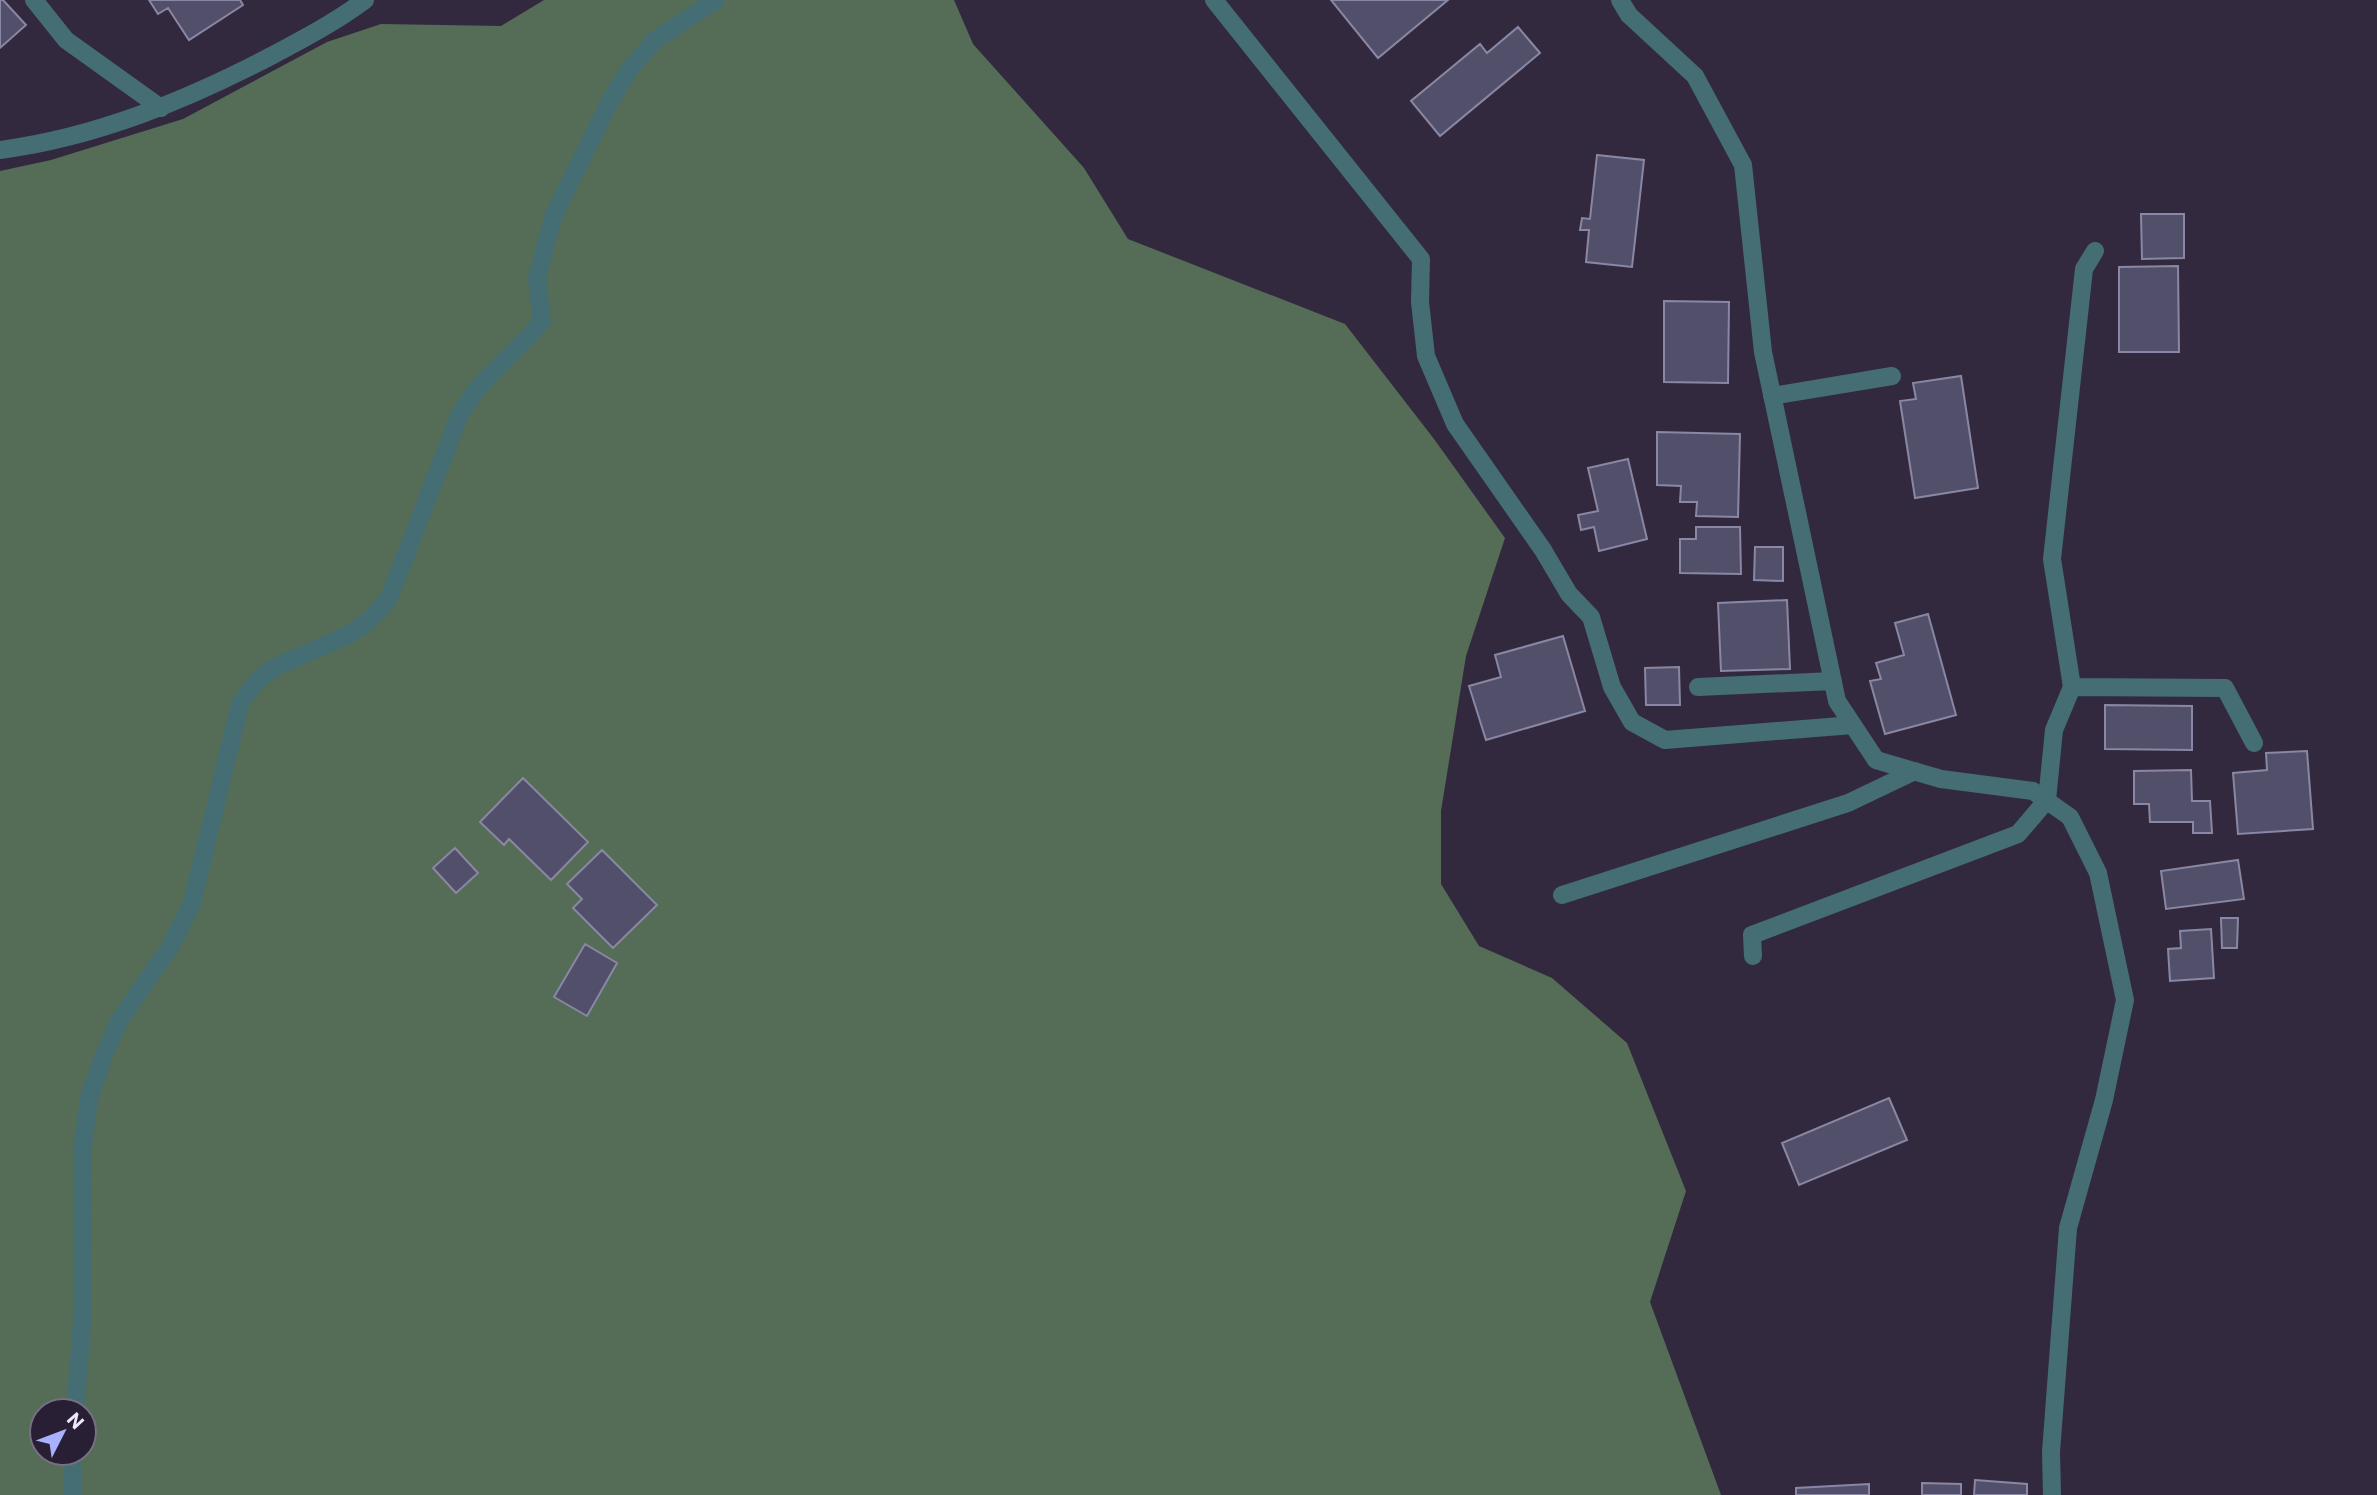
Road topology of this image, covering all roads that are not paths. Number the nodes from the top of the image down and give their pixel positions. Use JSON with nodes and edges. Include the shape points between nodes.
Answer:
{"nodes":[{"id":1,"x":34,"y":0,"type":"edge"},
{"id":2,"x":366,"y":0,"type":"edge"},
{"id":3,"x":716,"y":0,"type":"edge"},
{"id":4,"x":1214,"y":0,"type":"edge"},
{"id":5,"x":1620,"y":0,"type":"edge"},
{"id":6,"x":161,"y":108,"type":"junction"},
{"id":7,"x":0,"y":150,"type":"edge"},
{"id":8,"x":2095,"y":251,"type":"dead end"},
{"id":9,"x":1892,"y":376,"type":"dead end"},
{"id":10,"x":1772,"y":396,"type":"junction"},
{"id":11,"x":1833,"y":681,"type":"junction"},
{"id":12,"x":1698,"y":687,"type":"dead end"},
{"id":13,"x":2072,"y":687,"type":"junction"},
{"id":14,"x":1853,"y":725,"type":"junction"},
{"id":15,"x":2255,"y":743,"type":"dead end"},
{"id":16,"x":1914,"y":771,"type":"junction"},
{"id":17,"x":2047,"y":800,"type":"junction"},
{"id":18,"x":1562,"y":895,"type":"dead end"},
{"id":19,"x":1753,"y":956,"type":"dead end"},
{"id":20,"x":76,"y":1397,"type":"edge"},
{"id":21,"x":73,"y":1467,"type":"edge"},
{"id":22,"x":74,"y":1495,"type":"edge"},
{"id":23,"x":2052,"y":1495,"type":"edge"}],
"edges":[{"from":1,"to":6,"type":"street","via":[[66,40]]},
{"from":2,"to":6,"type":"street","via":[[218,84]]},
{"from":3,"to":20,"type":"street","via":[[655,40],[610,101],[554,217],[537,278],[542,322],[476,390],[460,414],[389,598],[368,622],[348,635],[273,668],[240,704],[192,903],[172,944],[119,1021],[89,1098],[83,1146],[82,1324]]},
{"from":4,"to":14,"type":"street","via":[[1421,259],[1426,356],[1455,424],[1569,594],[1591,617],[1612,687],[1632,722],[1665,740]]},
{"from":5,"to":10,"type":"street","via":[[1629,15],[1695,76],[1744,165],[1763,352]]},
{"from":6,"to":7,"type":"street","via":[[89,132]]},
{"from":8,"to":13,"type":"street","via":[[2084,269],[2052,559]]},
{"from":9,"to":10,"type":"street"},
{"from":10,"to":11,"type":"street"},
{"from":11,"to":12,"type":"street"},
{"from":11,"to":14,"type":"street","via":[[1837,701]]},
{"from":13,"to":15,"type":"street","via":[[2225,688]]},
{"from":13,"to":17,"type":"street","via":[[2054,730]]},
{"from":14,"to":16,"type":"street","via":[[1875,760]]},
{"from":16,"to":17,"type":"street","via":[[2033,791]]},
{"from":16,"to":18,"type":"street","via":[[1848,803]]},
{"from":17,"to":19,"type":"street","via":[[2018,834],[1752,935]]},
{"from":17,"to":23,"type":"street","via":[[2070,817],[2098,873],[2125,1000],[2105,1100],[2068,1228],[2051,1452]]},
{"from":21,"to":22,"type":"street"}]}
